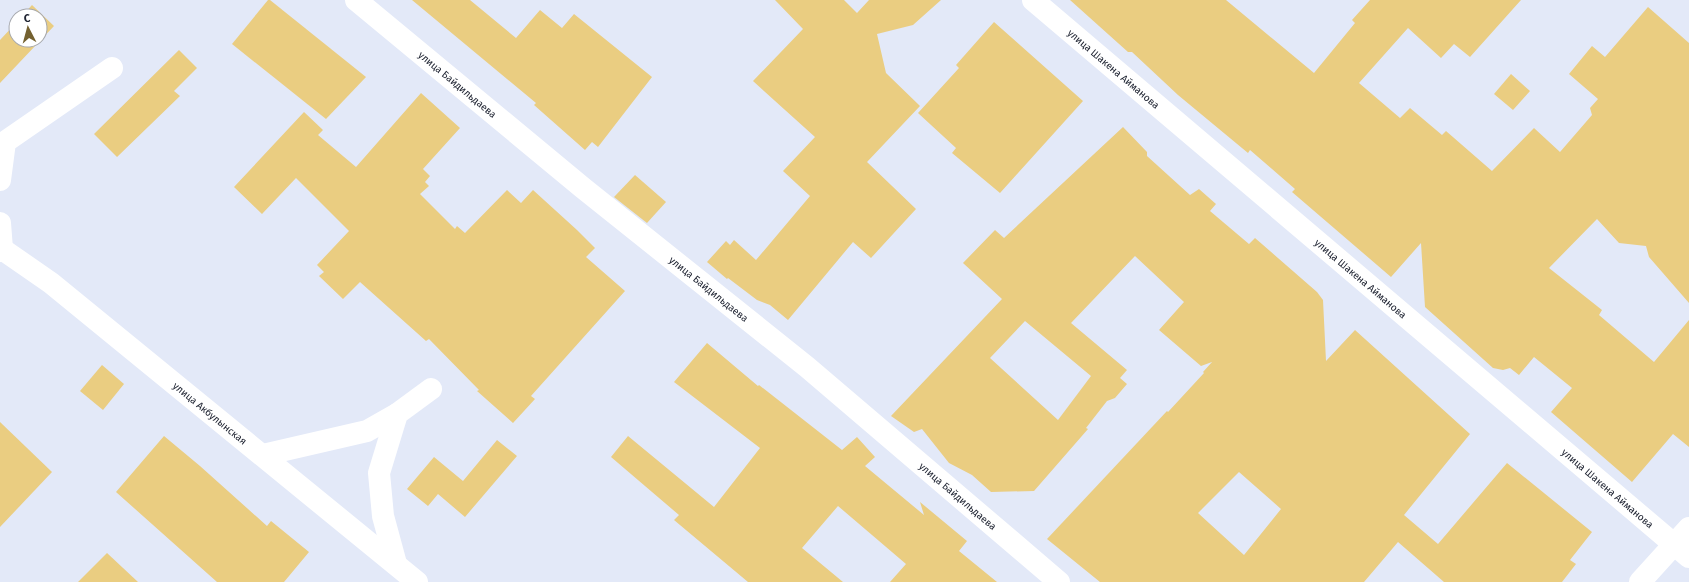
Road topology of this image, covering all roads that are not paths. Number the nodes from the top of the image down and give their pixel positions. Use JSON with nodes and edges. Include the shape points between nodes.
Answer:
{"nodes":[{"id":1,"x":356,"y":0,"type":"edge"},
{"id":2,"x":1033,"y":0,"type":"edge"},
{"id":3,"x":112,"y":68,"type":"dead end"},
{"id":4,"x":0,"y":180,"type":"edge"},
{"id":5,"x":0,"y":223,"type":"edge"},
{"id":6,"x":1,"y":250,"type":"edge"},
{"id":7,"x":431,"y":389,"type":"dead end"},
{"id":8,"x":397,"y":414,"type":"junction"},
{"id":9,"x":262,"y":455,"type":"junction"},
{"id":10,"x":1689,"y":528,"type":"edge"},
{"id":11,"x":1682,"y":551,"type":"edge"},
{"id":12,"x":396,"y":564,"type":"junction"},
{"id":13,"x":417,"y":582,"type":"edge"},
{"id":14,"x":1059,"y":582,"type":"edge"},
{"id":15,"x":1640,"y":582,"type":"edge"}],
"edges":[{"from":1,"to":14,"type":"street","name":"улица Байдильдаева","via":[[583,188],[807,367]]},
{"from":2,"to":11,"type":"street","name":"улица Шакена Айманова"},
{"from":3,"to":4,"type":"street","via":[[5,142]]},
{"from":5,"to":6,"type":"street"},
{"from":6,"to":9,"type":"street","name":"улица Акбулынская","via":[[51,283]]},
{"from":7,"to":8,"type":"street"},
{"from":8,"to":9,"type":"street","via":[[368,431]]},
{"from":8,"to":12,"type":"street","via":[[379,473],[384,516]]},
{"from":9,"to":12,"type":"street","name":"улица Акбулынская"},
{"from":10,"to":11,"type":"street"},
{"from":11,"to":15,"type":"street"},
{"from":12,"to":13,"type":"street","name":"улица Акбулынская"}]}
